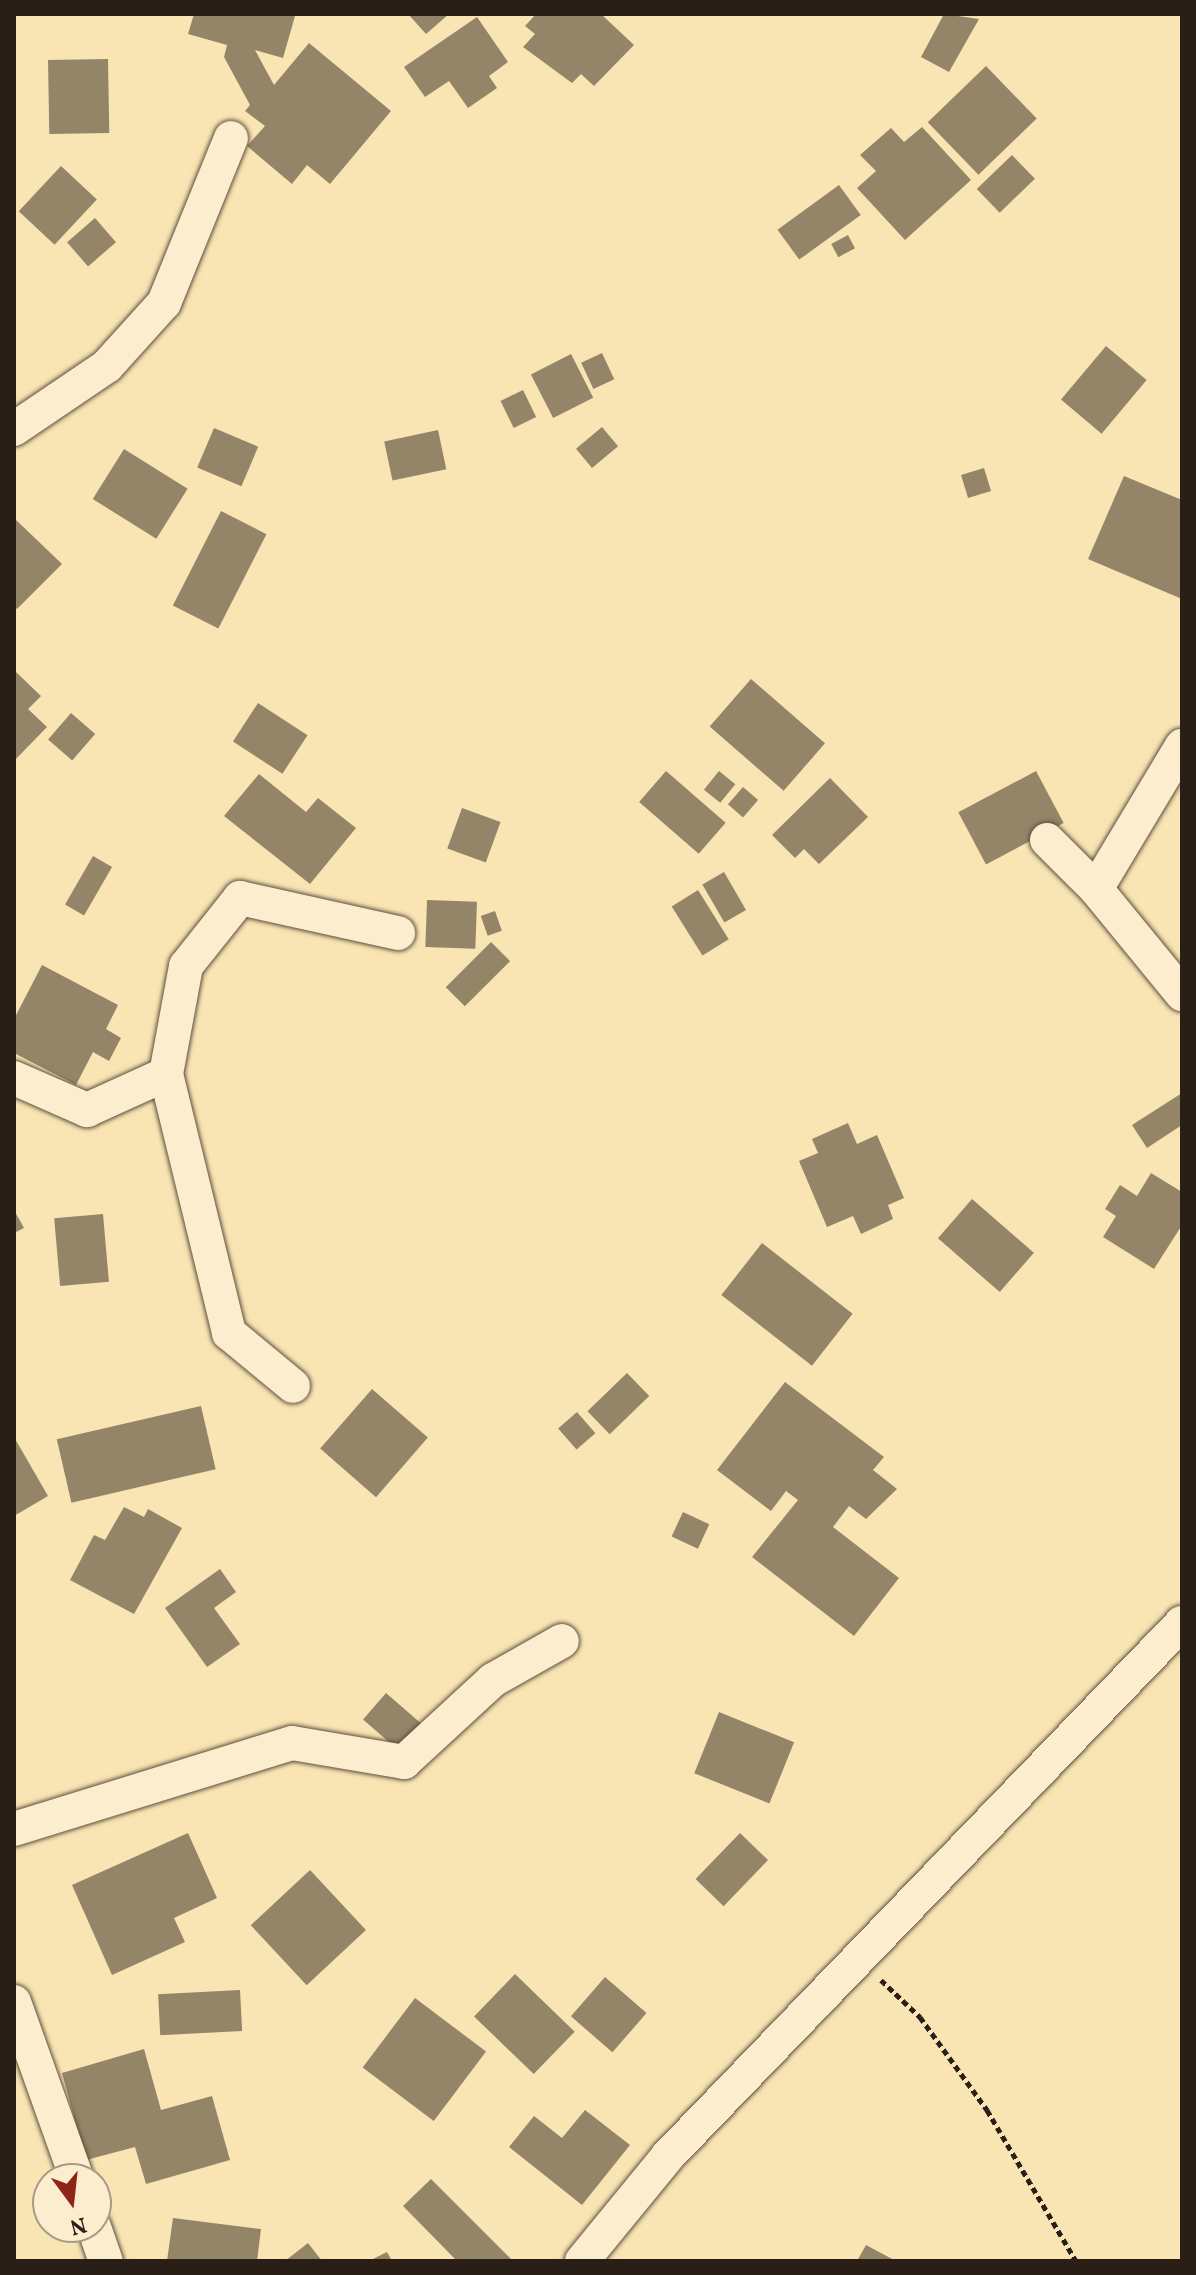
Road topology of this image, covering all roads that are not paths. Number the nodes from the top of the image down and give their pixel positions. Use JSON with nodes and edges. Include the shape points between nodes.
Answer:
{"nodes":[{"id":1,"x":231,"y":138,"type":"dead end"},
{"id":2,"x":14,"y":429,"type":"edge"},
{"id":3,"x":1182,"y":746,"type":"edge"},
{"id":4,"x":1047,"y":840,"type":"dead end"},
{"id":5,"x":1096,"y":889,"type":"junction"},
{"id":6,"x":398,"y":933,"type":"dead end"},
{"id":7,"x":1182,"y":994,"type":"edge"},
{"id":8,"x":166,"y":1074,"type":"junction"},
{"id":9,"x":14,"y":1078,"type":"edge"},
{"id":10,"x":293,"y":1386,"type":"dead end"},
{"id":11,"x":1182,"y":1623,"type":"edge"},
{"id":12,"x":562,"y":1641,"type":"dead end"},
{"id":13,"x":14,"y":1829,"type":"edge"},
{"id":14,"x":14,"y":2002,"type":"edge"},
{"id":15,"x":71,"y":2163,"type":"edge"},
{"id":16,"x":582,"y":2261,"type":"edge"}],
"edges":[{"from":1,"to":2,"type":"street","via":[[164,303],[107,366]]},
{"from":3,"to":5,"type":"street"},
{"from":4,"to":5,"type":"street"},
{"from":5,"to":7,"type":"street"},
{"from":6,"to":8,"type":"street","via":[[240,898],[186,966]]},
{"from":8,"to":9,"type":"street","via":[[87,1110]]},
{"from":8,"to":10,"type":"street","via":[[229,1333]]},
{"from":11,"to":16,"type":"street","via":[[667,2157]]},
{"from":12,"to":13,"type":"street","via":[[493,1680],[404,1762],[292,1743]]},
{"from":14,"to":15,"type":"street"}]}
